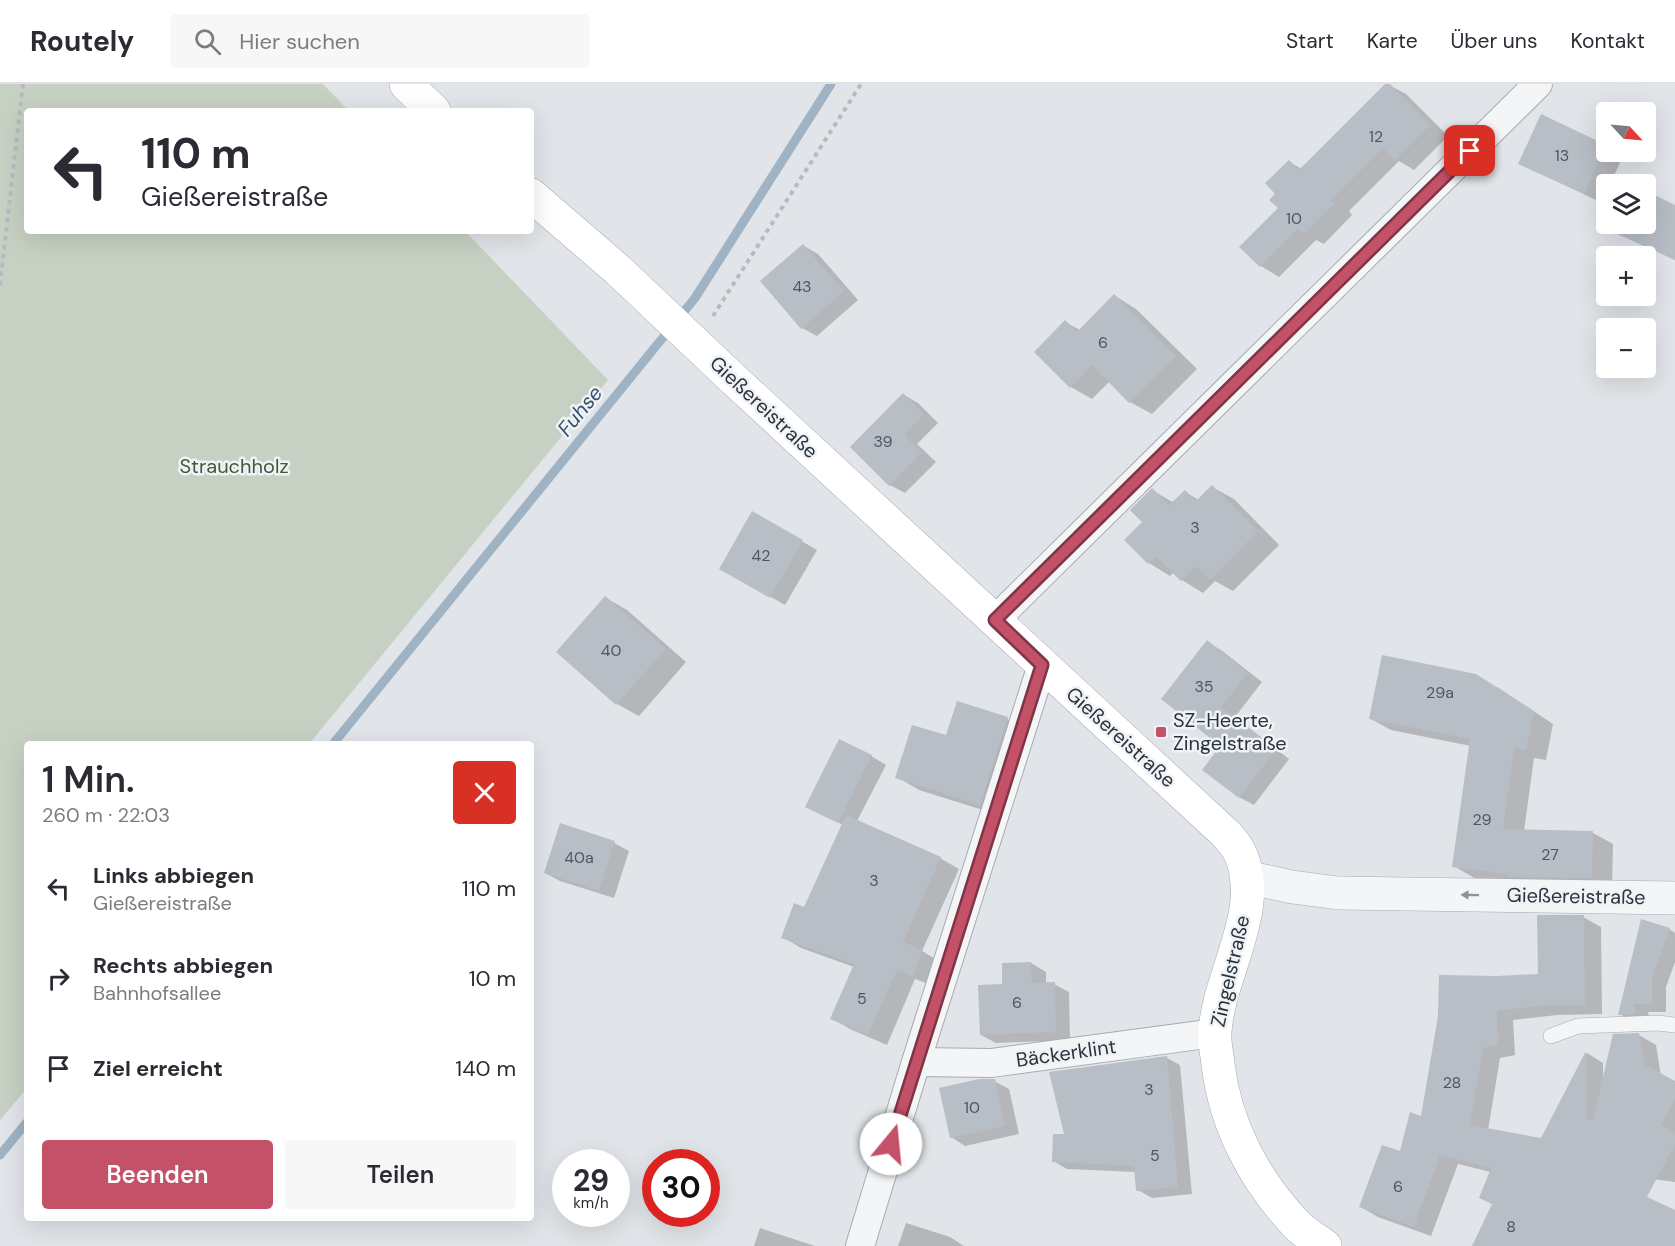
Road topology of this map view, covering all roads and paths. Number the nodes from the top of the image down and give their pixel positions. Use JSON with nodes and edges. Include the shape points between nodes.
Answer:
{"nodes":[{"id":1,"x":23,"y":84,"type":"edge"},
{"id":2,"x":406,"y":84,"type":"edge"},
{"id":3,"x":861,"y":84,"type":"edge"},
{"id":4,"x":1538,"y":84,"type":"edge"},
{"id":5,"x":431,"y":108,"type":"edge"},
{"id":6,"x":534,"y":198,"type":"edge"},
{"id":7,"x":0,"y":285,"type":"edge"},
{"id":8,"x":696,"y":343,"type":"junction"},
{"id":9,"x":995,"y":620,"type":"junction"},
{"id":10,"x":1042,"y":665,"type":"junction"},
{"id":11,"x":1246,"y":877,"type":"junction"},
{"id":12,"x":1675,"y":898,"type":"edge"},
{"id":13,"x":1675,"y":1025,"type":"edge"},
{"id":14,"x":1214,"y":1033,"type":"junction"},
{"id":15,"x":1551,"y":1036,"type":"dead end"},
{"id":16,"x":916,"y":1062,"type":"junction"},
{"id":17,"x":860,"y":1246,"type":"edge"},
{"id":18,"x":1325,"y":1246,"type":"edge"}],
"edges":[{"from":1,"to":7,"type":"path"},
{"from":2,"to":5,"type":"main road"},
{"from":3,"to":8,"type":"path"},
{"from":4,"to":9,"type":"street"},
{"from":6,"to":8,"type":"main road","name":"Gießereistraße"},
{"from":8,"to":9,"type":"main road","name":"Gießereistraße"},
{"from":9,"to":10,"type":"main road","name":"Gießereistraße"},
{"from":10,"to":11,"type":"main road","name":"Gießereistraße","via":[[1225,832],[1239,851]]},
{"from":10,"to":16,"type":"street"},
{"from":12,"to":11,"type":"street","name":"Gießereistraße","one_way":true,"via":[[1338,893]]},
{"from":11,"to":14,"type":"main road","name":"Zingelstraße","via":[[1243,922]]},
{"from":13,"to":15,"type":"lane","via":[[1578,1026]]},
{"from":14,"to":16,"type":"street","name":"Bäckerklint","via":[[991,1064]]},
{"from":14,"to":18,"type":"main road","name":"Zingelstraße","via":[[1221,1088],[1236,1136],[1262,1184],[1297,1226]]},
{"from":16,"to":17,"type":"street"}]}
